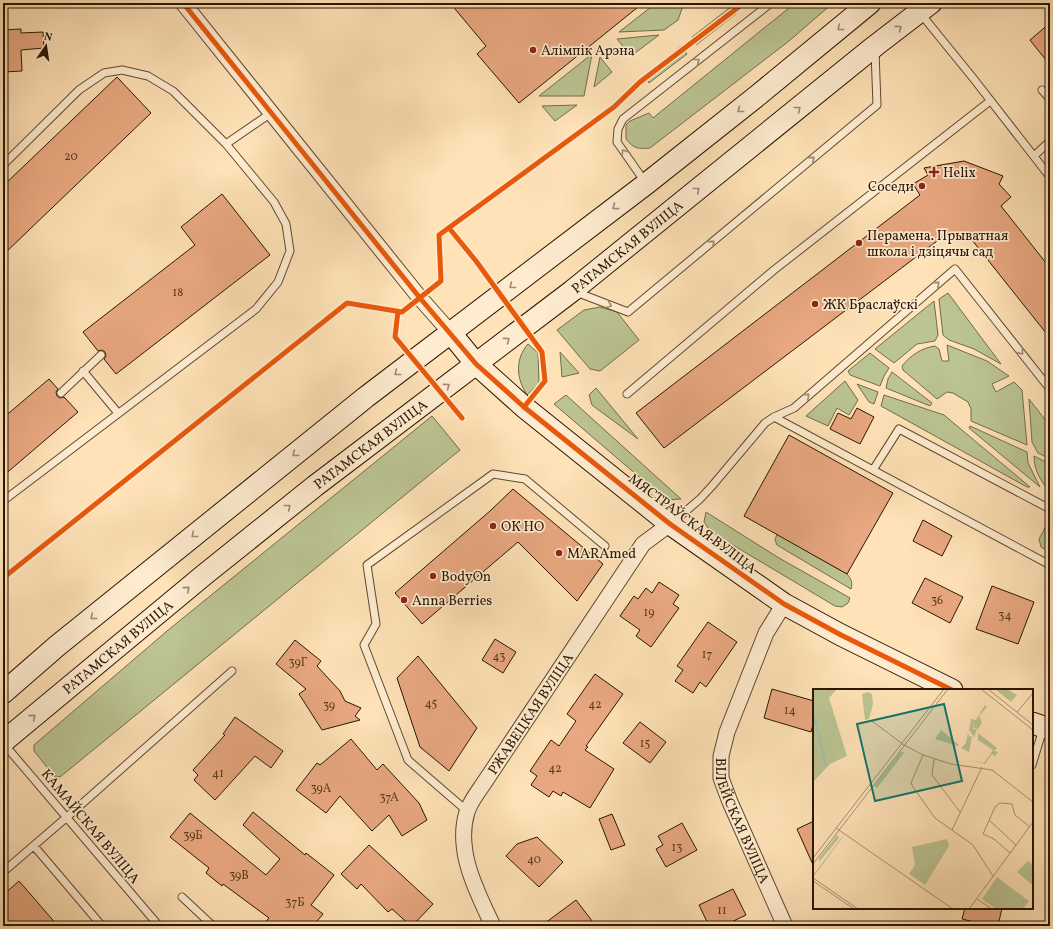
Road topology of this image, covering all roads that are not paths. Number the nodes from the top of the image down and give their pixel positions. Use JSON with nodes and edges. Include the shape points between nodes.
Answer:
{"nodes":[{"id":1,"x":183,"y":3,"type":"edge"},
{"id":2,"x":770,"y":3,"type":"edge"},
{"id":3,"x":870,"y":3,"type":"edge"},
{"id":4,"x":925,"y":8,"type":"edge"},
{"id":5,"x":875,"y":46,"type":"junction"},
{"id":6,"x":1042,"y":90,"type":"dead end"},
{"id":7,"x":1050,"y":99,"type":"edge"},
{"id":8,"x":990,"y":101,"type":"junction"},
{"id":9,"x":272,"y":112,"type":"junction"},
{"id":10,"x":1050,"y":141,"type":"edge"},
{"id":11,"x":226,"y":144,"type":"junction"},
{"id":12,"x":1034,"y":156,"type":"junction"},
{"id":13,"x":3,"y":165,"type":"edge"},
{"id":14,"x":1050,"y":177,"type":"edge"},
{"id":15,"x":646,"y":184,"type":"junction"},
{"id":16,"x":572,"y":291,"type":"junction"},
{"id":17,"x":450,"y":332,"type":"junction"},
{"id":18,"x":101,"y":356,"type":"dead end"},
{"id":19,"x":476,"y":364,"type":"junction"},
{"id":20,"x":83,"y":371,"type":"junction"},
{"id":21,"x":1050,"y":389,"type":"edge"},
{"id":22,"x":61,"y":393,"type":"dead end"},
{"id":23,"x":627,"y":394,"type":"dead end"},
{"id":24,"x":118,"y":413,"type":"junction"},
{"id":25,"x":774,"y":416,"type":"junction"},
{"id":26,"x":873,"y":470,"type":"junction"},
{"id":27,"x":3,"y":502,"type":"edge"},
{"id":28,"x":1050,"y":509,"type":"edge"},
{"id":29,"x":670,"y":524,"type":"junction"},
{"id":30,"x":604,"y":546,"type":"dead end"},
{"id":31,"x":1050,"y":565,"type":"edge"},
{"id":32,"x":784,"y":604,"type":"junction"},
{"id":33,"x":232,"y":672,"type":"dead end"},
{"id":34,"x":950,"y":689,"type":"edge"},
{"id":35,"x":3,"y":693,"type":"edge"},
{"id":36,"x":1042,"y":726,"type":"edge"},
{"id":37,"x":3,"y":742,"type":"edge"},
{"id":38,"x":1033,"y":761,"type":"edge"},
{"id":39,"x":467,"y":811,"type":"junction"},
{"id":40,"x":67,"y":817,"type":"junction"},
{"id":41,"x":34,"y":846,"type":"junction"},
{"id":42,"x":3,"y":872,"type":"edge"},
{"id":43,"x":182,"y":896,"type":"dead end"},
{"id":44,"x":102,"y":926,"type":"edge"},
{"id":45,"x":159,"y":926,"type":"edge"},
{"id":46,"x":213,"y":926,"type":"edge"},
{"id":47,"x":493,"y":926,"type":"edge"},
{"id":48,"x":785,"y":926,"type":"edge"}],
"edges":[{"from":1,"to":9,"type":"street"},
{"from":15,"to":2,"type":"lane","one_way":true,"via":[[617,142],[618,129],[623,119]]},
{"from":3,"to":15,"type":"main road","one_way":true},
{"from":5,"to":4,"type":"main road","name":"РАТАМСКАЯ ВУЛІЦА","one_way":true},
{"from":4,"to":8,"type":"lane"},
{"from":16,"to":5,"type":"main road","name":"РАТАМСКАЯ ВУЛІЦА","one_way":true},
{"from":16,"to":5,"type":"lane","one_way":true,"via":[[628,312],[877,105]]},
{"from":6,"to":7,"type":"lane"},
{"from":8,"to":12,"type":"lane"},
{"from":8,"to":23,"type":"lane","via":[[774,270]]},
{"from":9,"to":11,"type":"lane"},
{"from":9,"to":17,"type":"street"},
{"from":10,"to":12,"type":"lane"},
{"from":11,"to":13,"type":"lane","via":[[173,91],[148,76],[122,70],[104,73],[79,90]]},
{"from":11,"to":24,"type":"lane","via":[[274,202],[286,224],[290,251],[278,282],[256,309]]},
{"from":12,"to":14,"type":"lane"},
{"from":15,"to":17,"type":"main road","one_way":true},
{"from":19,"to":16,"type":"main road","name":"РАТАМСКАЯ ВУЛІЦА","one_way":true},
{"from":17,"to":19,"type":"main road","name":"МЯСТРАЎСКАЯ ВУЛІЦА"},
{"from":17,"to":35,"type":"main road","one_way":true,"via":[[63,641]]},
{"from":18,"to":20,"type":"lane"},
{"from":19,"to":29,"type":"main road","name":"МЯСТРАЎСКАЯ ВУЛІЦА","via":[[524,407]]},
{"from":37,"to":19,"type":"main road","name":"РАТАМСКАЯ ВУЛІЦА","one_way":true,"via":[[315,486]]},
{"from":20,"to":22,"type":"lane"},
{"from":20,"to":24,"type":"lane"},
{"from":25,"to":21,"type":"lane","one_way":true,"via":[[794,408],[955,269]]},
{"from":24,"to":27,"type":"lane"},
{"from":25,"to":26,"type":"lane"},
{"from":25,"to":29,"type":"lane","via":[[765,423],[700,499]]},
{"from":26,"to":28,"type":"lane","via":[[899,429]]},
{"from":26,"to":31,"type":"lane"},
{"from":29,"to":32,"type":"main road","name":"МЯСТРАЎСКАЯ ВУЛІЦА"},
{"from":29,"to":39,"type":"street","name":"РЖАВЕЦКАЯ ВУЛІЦА","via":[[643,544]]},
{"from":30,"to":39,"type":"lane","via":[[525,479],[493,474],[367,565],[376,624],[364,645],[408,760]]},
{"from":32,"to":34,"type":"main road","name":"МЯСТРАЎСКАЯ ВУЛІЦА"},
{"from":32,"to":48,"type":"street","name":"ВІЛЕЙСКАЯ ВУЛІЦА","via":[[766,633],[726,732],[721,756],[721,778]]},
{"from":33,"to":40,"type":"lane"},
{"from":36,"to":38,"type":"lane"},
{"from":37,"to":40,"type":"lane","name":"КАМАЙСКАЯ ВУЛІЦА"},
{"from":39,"to":47,"type":"street","name":"РЖАВЕЦКАЯ ВУЛІЦА","via":[[463,831],[466,854],[477,890]]},
{"from":40,"to":41,"type":"lane"},
{"from":40,"to":45,"type":"lane","name":"КАМАЙСКАЯ ВУЛІЦА"},
{"from":41,"to":42,"type":"lane"},
{"from":41,"to":44,"type":"lane"},
{"from":43,"to":46,"type":"lane"}]}
